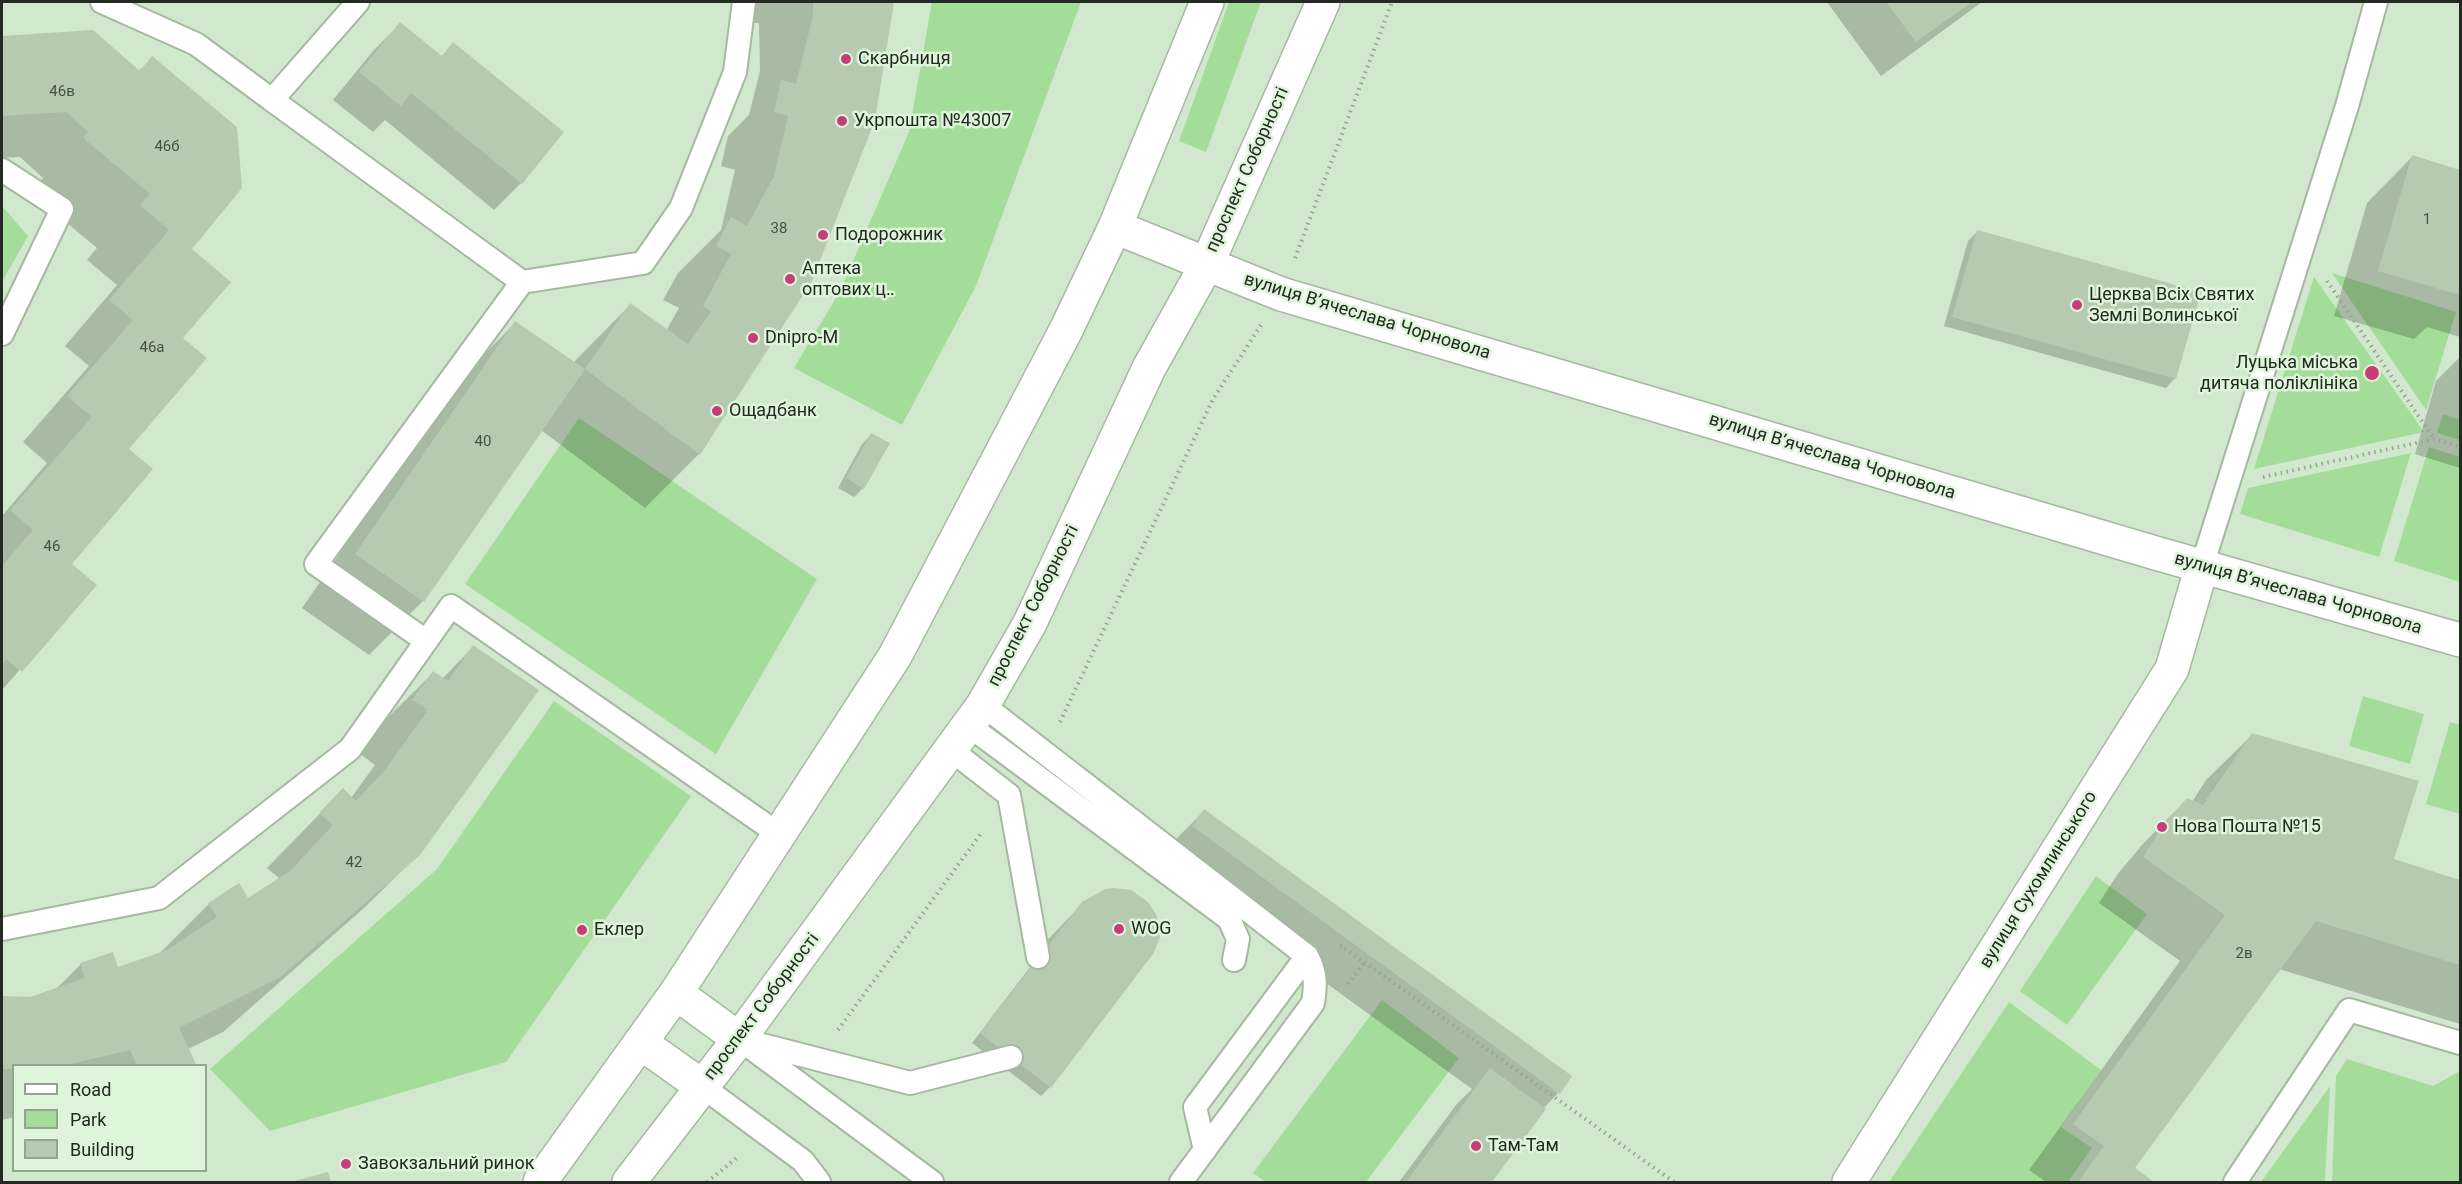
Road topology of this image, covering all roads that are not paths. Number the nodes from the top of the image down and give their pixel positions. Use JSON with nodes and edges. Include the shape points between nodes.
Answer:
{"nodes":[{"id":1,"x":102,"y":2,"type":"edge"},
{"id":2,"x":358,"y":2,"type":"edge"},
{"id":3,"x":744,"y":2,"type":"edge"},
{"id":4,"x":1208,"y":2,"type":"edge"},
{"id":5,"x":1323,"y":2,"type":"edge"},
{"id":6,"x":2376,"y":2,"type":"edge"},
{"id":7,"x":272,"y":100,"type":"junction"},
{"id":8,"x":2,"y":170,"type":"edge"},
{"id":9,"x":1115,"y":227,"type":"junction"},
{"id":10,"x":1207,"y":264,"type":"junction"},
{"id":11,"x":522,"y":282,"type":"junction"},
{"id":12,"x":2,"y":334,"type":"edge"},
{"id":13,"x":2202,"y":566,"type":"junction"},
{"id":14,"x":2460,"y":640,"type":"edge"},
{"id":15,"x":426,"y":641,"type":"junction"},
{"id":16,"x":968,"y":727,"type":"junction"},
{"id":17,"x":780,"y":835,"type":"junction"},
{"id":18,"x":2,"y":929,"type":"edge"},
{"id":19,"x":1307,"y":956,"type":"junction"},
{"id":20,"x":1038,"y":957,"type":"dead end"},
{"id":21,"x":1234,"y":960,"type":"dead end"},
{"id":22,"x":676,"y":993,"type":"junction"},
{"id":23,"x":739,"y":1040,"type":"junction"},
{"id":24,"x":641,"y":1043,"type":"junction"},
{"id":25,"x":2460,"y":1043,"type":"edge"},
{"id":26,"x":1011,"y":1057,"type":"dead end"},
{"id":27,"x":703,"y":1087,"type":"junction"},
{"id":28,"x":1205,"y":1150,"type":"junction"},
{"id":29,"x":540,"y":1182,"type":"edge"},
{"id":30,"x":629,"y":1182,"type":"edge"},
{"id":31,"x":819,"y":1182,"type":"edge"},
{"id":32,"x":932,"y":1182,"type":"edge"},
{"id":33,"x":1181,"y":1182,"type":"edge"},
{"id":34,"x":1849,"y":1182,"type":"edge"},
{"id":35,"x":2235,"y":1182,"type":"edge"}],
"edges":[{"from":1,"to":7,"type":"lane","via":[[196,44]]},
{"from":2,"to":7,"type":"lane"},
{"from":3,"to":11,"type":"lane","via":[[735,72],[681,208],[643,263]]},
{"from":4,"to":9,"type":"main road"},
{"from":5,"to":10,"type":"main road","name":"проспект Соборності"},
{"from":6,"to":13,"type":"lane"},
{"from":7,"to":11,"type":"lane"},
{"from":8,"to":12,"type":"lane","via":[[62,209]]},
{"from":9,"to":10,"type":"main road","name":"вулиця Вʼячеслава Чорновола"},
{"from":9,"to":17,"type":"main road","via":[[1066,330],[895,656]]},
{"from":10,"to":13,"type":"main road","name":"вулиця Вʼячеслава Чорновола","via":[[1281,294]]},
{"from":10,"to":16,"type":"main road","name":"проспект Соборності","via":[[1149,368],[1030,623]]},
{"from":11,"to":15,"type":"lane","via":[[316,564]]},
{"from":13,"to":14,"type":"main road","name":"вулиця Вʼячеслава Чорновола"},
{"from":13,"to":34,"type":"main road","name":"вулиця Сухомлинського","via":[[2172,669]]},
{"from":15,"to":17,"type":"lane","via":[[451,606]]},
{"from":15,"to":18,"type":"lane","via":[[350,749],[159,897]]},
{"from":16,"to":19,"type":"lane","via":[[1042,750]]},
{"from":16,"to":20,"type":"lane","via":[[1009,795]]},
{"from":16,"to":21,"type":"lane","via":[[1229,919],[1238,939]]},
{"from":16,"to":23,"type":"main road","name":"проспект Соборності"},
{"from":17,"to":22,"type":"main road"},
{"from":19,"to":28,"type":"lane","via":[[1317,982],[1313,1004]]},
{"from":19,"to":28,"type":"lane","via":[[1195,1107]]},
{"from":22,"to":23,"type":"main road"},
{"from":22,"to":24,"type":"main road"},
{"from":23,"to":26,"type":"lane","via":[[910,1083]]},
{"from":23,"to":27,"type":"main road","name":"проспект Соборності"},
{"from":23,"to":32,"type":"lane"},
{"from":24,"to":27,"type":"main road"},
{"from":24,"to":29,"type":"main road"},
{"from":25,"to":35,"type":"lane","via":[[2349,1010]]},
{"from":27,"to":30,"type":"main road","name":"проспект Соборності"},
{"from":27,"to":31,"type":"lane","via":[[803,1161]]},
{"from":28,"to":33,"type":"lane"}]}
